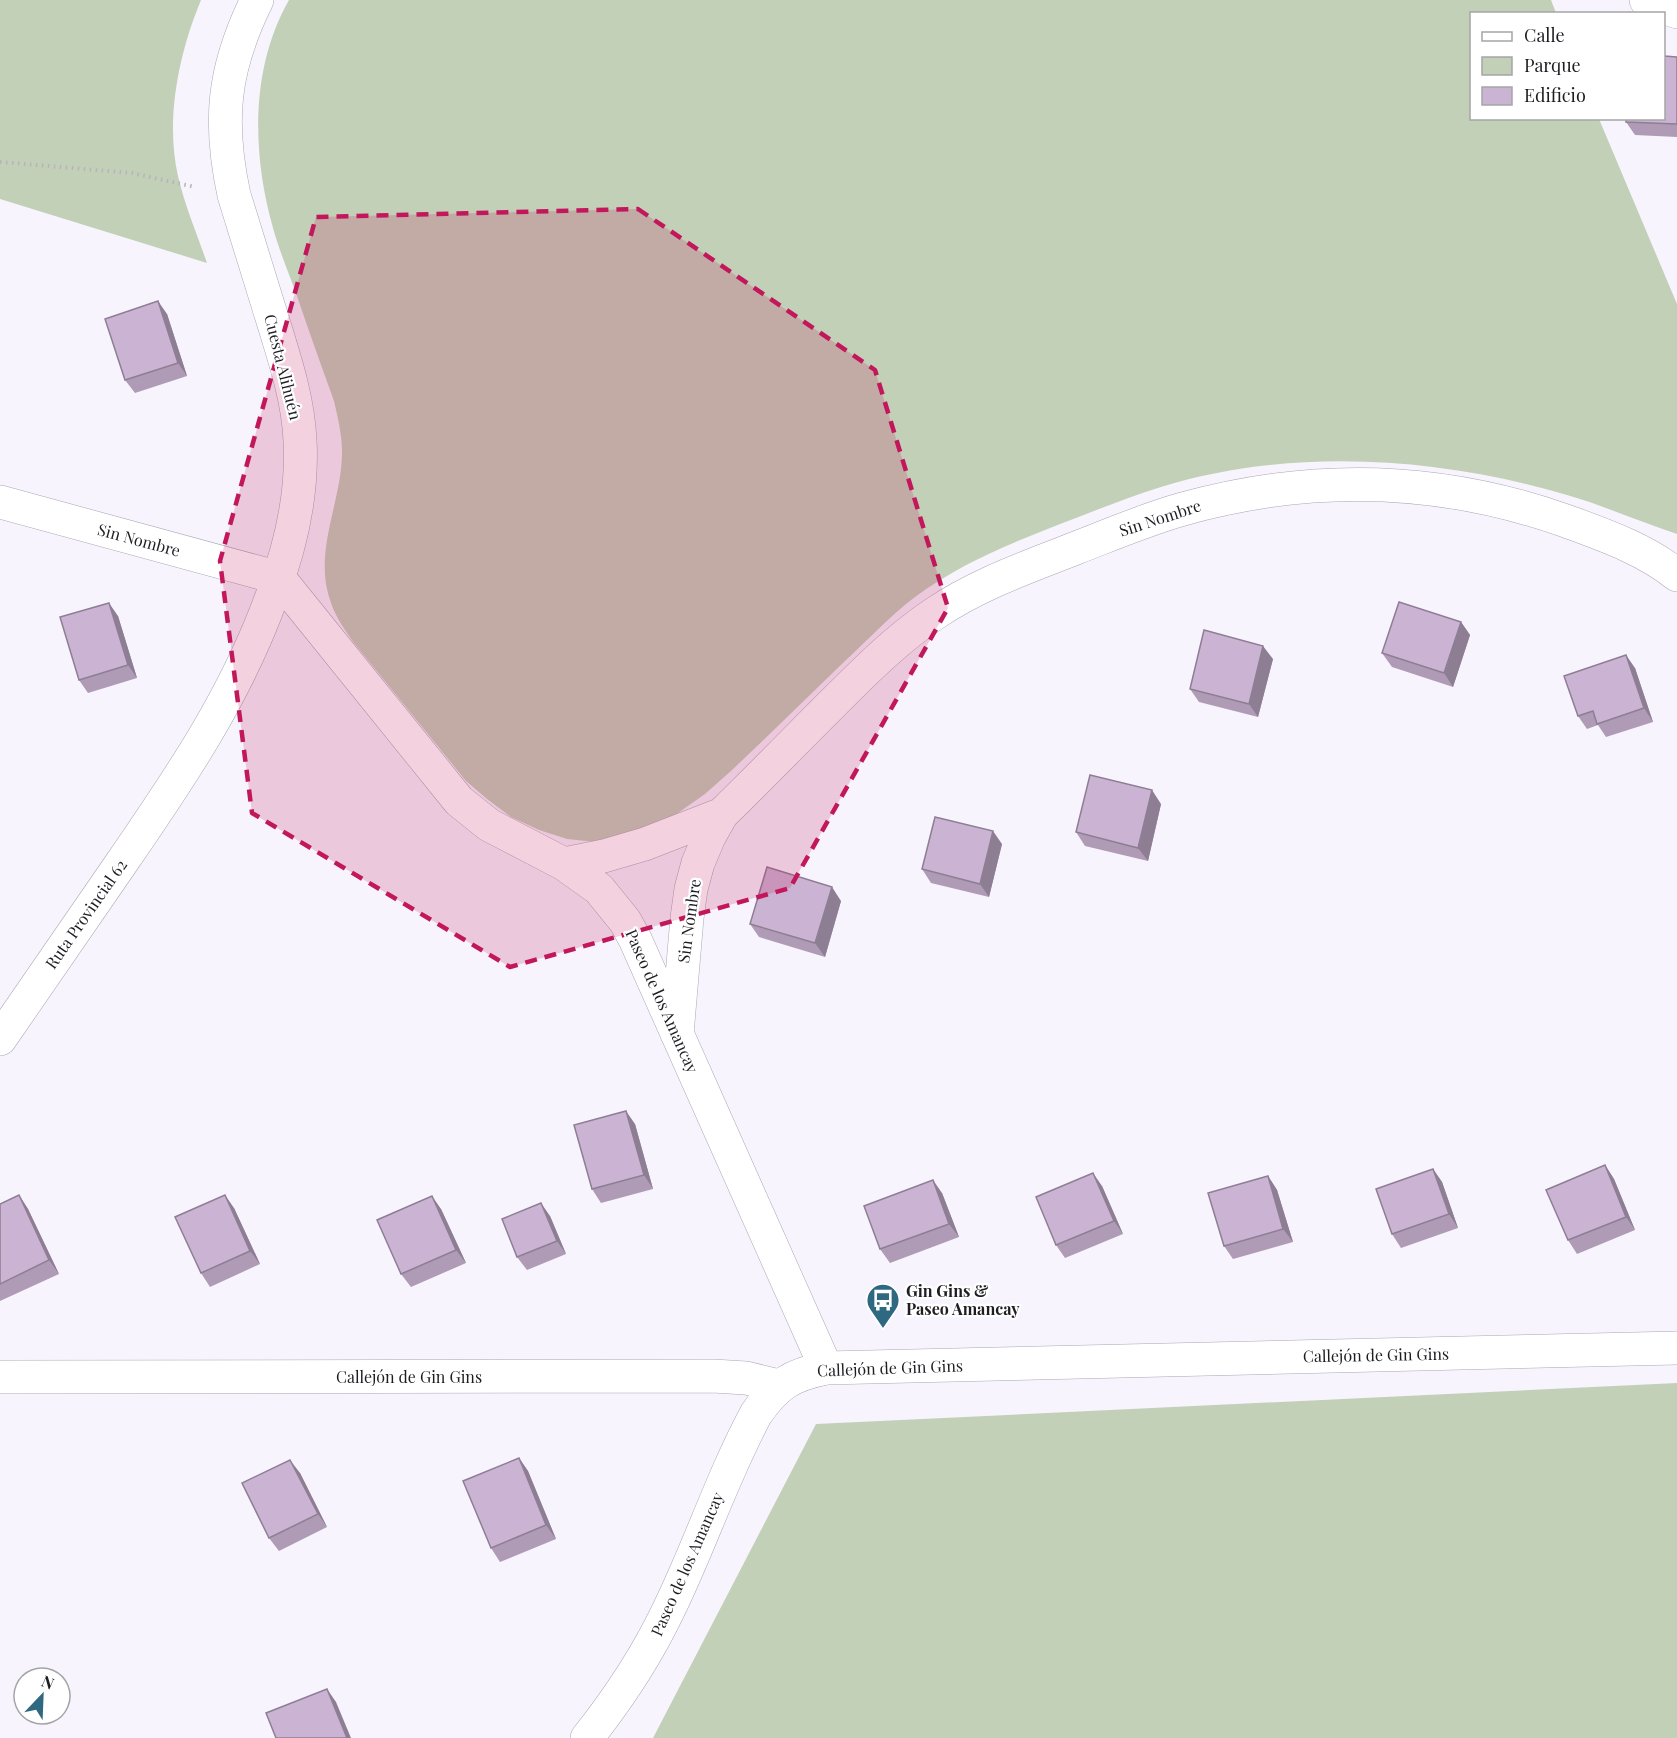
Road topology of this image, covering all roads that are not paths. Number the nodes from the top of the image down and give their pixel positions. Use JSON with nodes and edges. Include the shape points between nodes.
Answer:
{"nodes":[{"id":1,"x":257,"y":0,"type":"edge"},
{"id":2,"x":1646,"y":0,"type":"edge"},
{"id":3,"x":1677,"y":12,"type":"edge"},
{"id":4,"x":0,"y":502,"type":"edge"},
{"id":5,"x":1677,"y":575,"type":"edge"},
{"id":6,"x":279,"y":578,"type":"junction"},
{"id":7,"x":173,"y":788,"type":"joint"},
{"id":8,"x":722,"y":814,"type":"junction"},
{"id":9,"x":564,"y":864,"type":"junction"},
{"id":10,"x":677,"y":1034,"type":"junction"},
{"id":11,"x":0,"y":1039,"type":"edge"},
{"id":12,"x":1677,"y":1348,"type":"edge"},
{"id":13,"x":826,"y":1368,"type":"junction"},
{"id":14,"x":0,"y":1377,"type":"edge"},
{"id":15,"x":779,"y":1386,"type":"junction"},
{"id":16,"x":586,"y":1738,"type":"edge"}],
"edges":[{"from":1,"to":6,"type":"street","name":"Cuesta Alihuén","via":[[240,38],[227,87],[225,140],[234,195],[296,402],[300,474],[296,513]]},
{"from":2,"to":3,"type":"street"},
{"from":4,"to":6,"type":"street","name":"Sin Nombre"},
{"from":5,"to":8,"type":"street","name":"Sin Nombre","via":[[1621,542],[1543,513],[1429,488],[1319,485],[1202,504],[1006,576],[934,614],[876,661]]},
{"from":6,"to":7,"type":"street","name":"Cuesta Alihuén","via":[[234,686]]},
{"from":6,"to":9,"type":"street","name":"Paseo de los Amancay","via":[[459,801],[489,825]]},
{"from":7,"to":11,"type":"street","name":"Ruta Provincial 62"},
{"from":8,"to":9,"type":"street","name":"Sin Nombre","via":[[645,844]]},
{"from":8,"to":10,"type":"street","name":"Sin Nombre","via":[[709,837],[691,889]]},
{"from":9,"to":10,"type":"street","name":"Paseo de los Amancay","via":[[599,889],[625,921]]},
{"from":10,"to":13,"type":"street","name":"Paseo de los Amancay"},
{"from":12,"to":13,"type":"street","name":"Callejón de Gin Gins"},
{"from":13,"to":15,"type":"street","name":"Callejón de Gin Gins","via":[[793,1377]]},
{"from":14,"to":15,"type":"street","name":"Callejón de Gin Gins","via":[[713,1376]]},
{"from":15,"to":16,"type":"street","name":"Paseo de los Amancay","via":[[748,1429],[648,1649],[625,1688]]}]}
